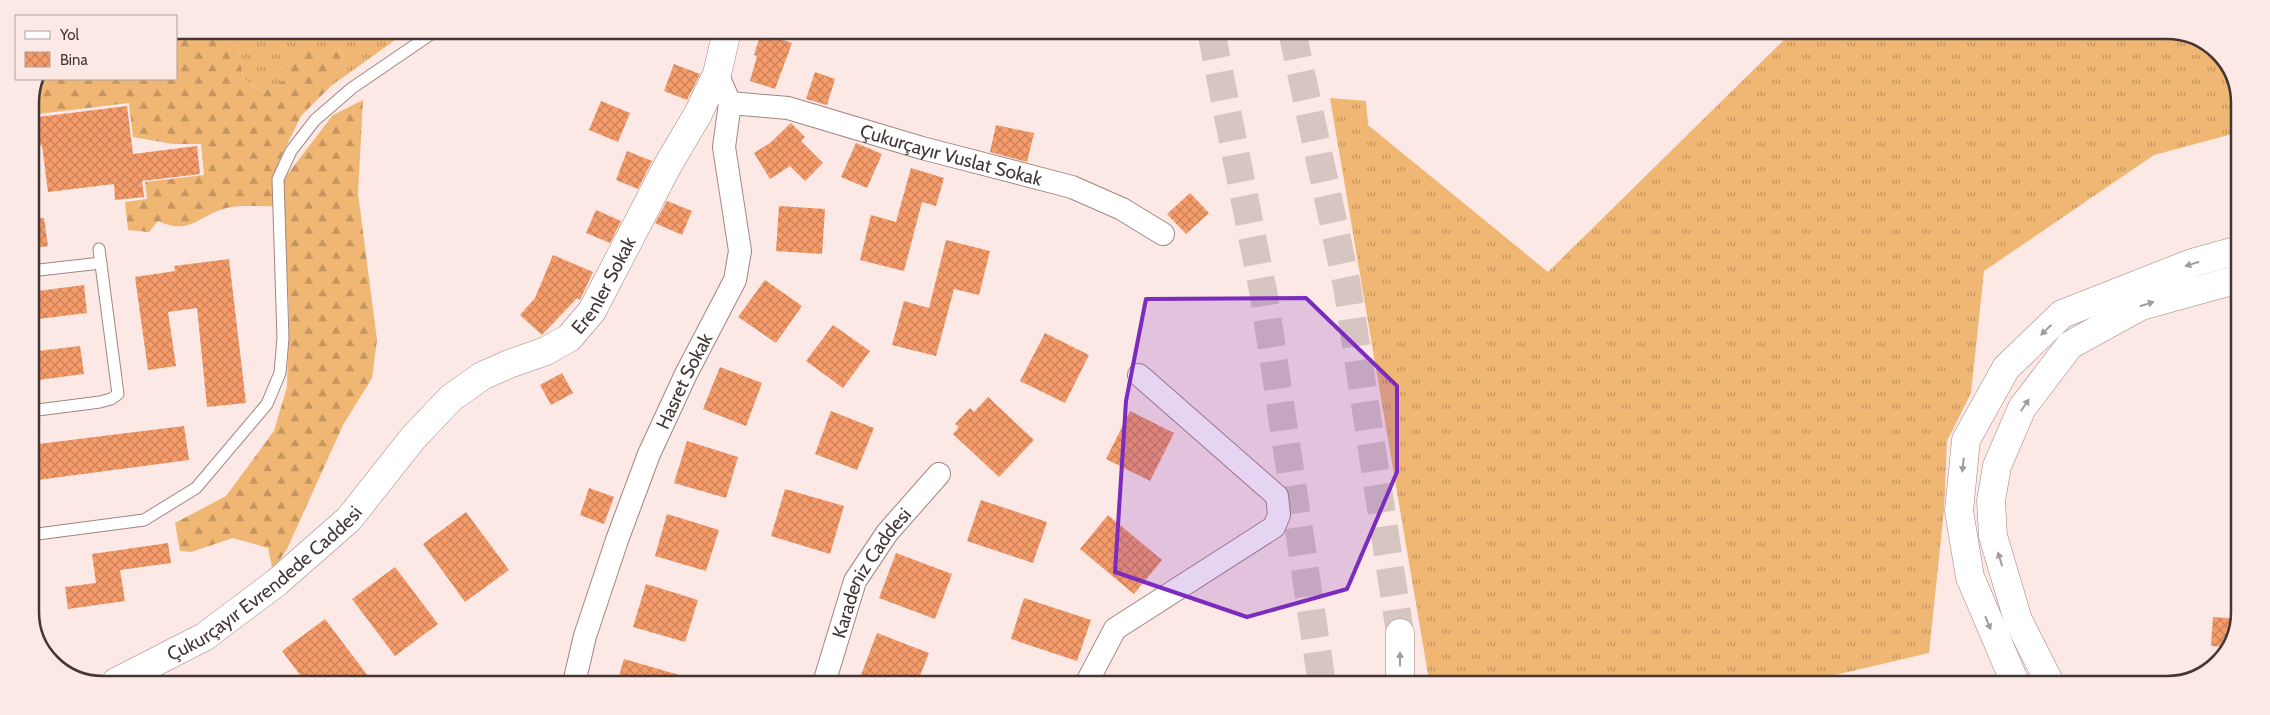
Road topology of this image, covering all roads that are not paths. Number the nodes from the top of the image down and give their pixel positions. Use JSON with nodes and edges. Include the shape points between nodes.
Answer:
{"nodes":[{"id":1,"x":424,"y":39,"type":"edge"},
{"id":2,"x":725,"y":39,"type":"edge"},
{"id":3,"x":717,"y":74,"type":"junction"},
{"id":4,"x":730,"y":103,"type":"junction"},
{"id":5,"x":1163,"y":234,"type":"dead end"},
{"id":6,"x":98,"y":249,"type":"dead end"},
{"id":7,"x":2231,"y":252,"type":"edge"},
{"id":8,"x":101,"y":264,"type":"junction"},
{"id":9,"x":39,"y":270,"type":"edge"},
{"id":10,"x":2231,"y":281,"type":"edge"},
{"id":11,"x":1139,"y":375,"type":"dead end"},
{"id":12,"x":39,"y":410,"type":"edge"},
{"id":13,"x":392,"y":463,"type":"joint"},
{"id":14,"x":938,"y":474,"type":"dead end"},
{"id":15,"x":39,"y":534,"type":"edge"},
{"id":16,"x":1400,"y":634,"type":"tunnel mouth"},
{"id":17,"x":128,"y":676,"type":"edge"},
{"id":18,"x":576,"y":676,"type":"edge"},
{"id":19,"x":826,"y":676,"type":"edge"},
{"id":20,"x":1090,"y":676,"type":"edge"},
{"id":21,"x":1400,"y":676,"type":"edge"},
{"id":22,"x":2012,"y":676,"type":"edge"},
{"id":23,"x":2046,"y":676,"type":"edge"}],
"edges":[{"from":1,"to":15,"type":"lane","via":[[352,88],[315,120],[291,151],[278,179],[283,338],[280,374],[267,404],[196,488],[144,520]]},
{"from":2,"to":3,"type":"main road","name":"Erenler Sokak"},
{"from":3,"to":4,"type":"street"},
{"from":3,"to":13,"type":"main road","name":"Erenler Sokak","via":[[592,311],[568,338],[546,352],[482,376],[451,398]]},
{"from":4,"to":5,"type":"street","name":"Çukurçayır Vuslat Sokak","via":[[788,108],[922,148],[1072,187],[1122,209]]},
{"from":4,"to":18,"type":"street","name":"Hasret Sokak","via":[[724,147],[740,251],[735,280],[649,454],[588,627]]},
{"from":6,"to":8,"type":"lane"},
{"from":7,"to":22,"type":"main road","one_way":true,"via":[[2192,263],[2062,314],[2006,368],[1966,440],[1959,511],[1970,577]]},
{"from":8,"to":9,"type":"lane"},
{"from":8,"to":12,"type":"lane","via":[[118,394],[100,402]]},
{"from":23,"to":10,"type":"main road","one_way":true,"via":[[2018,620],[1993,536],[1991,502],[1997,466],[2022,408],[2070,345],[2141,306]]},
{"from":11,"to":20,"type":"street","via":[[1277,496],[1279,515],[1274,527],[1115,629]]},
{"from":13,"to":17,"type":"main road","name":"Çukurçayır Evrendede Caddesi","via":[[349,519],[276,583],[204,638]]},
{"from":14,"to":19,"type":"street","name":"Karadeniz Caddesi","via":[[887,533],[855,581]]},
{"from":21,"to":16,"type":"main road","one_way":true}]}
